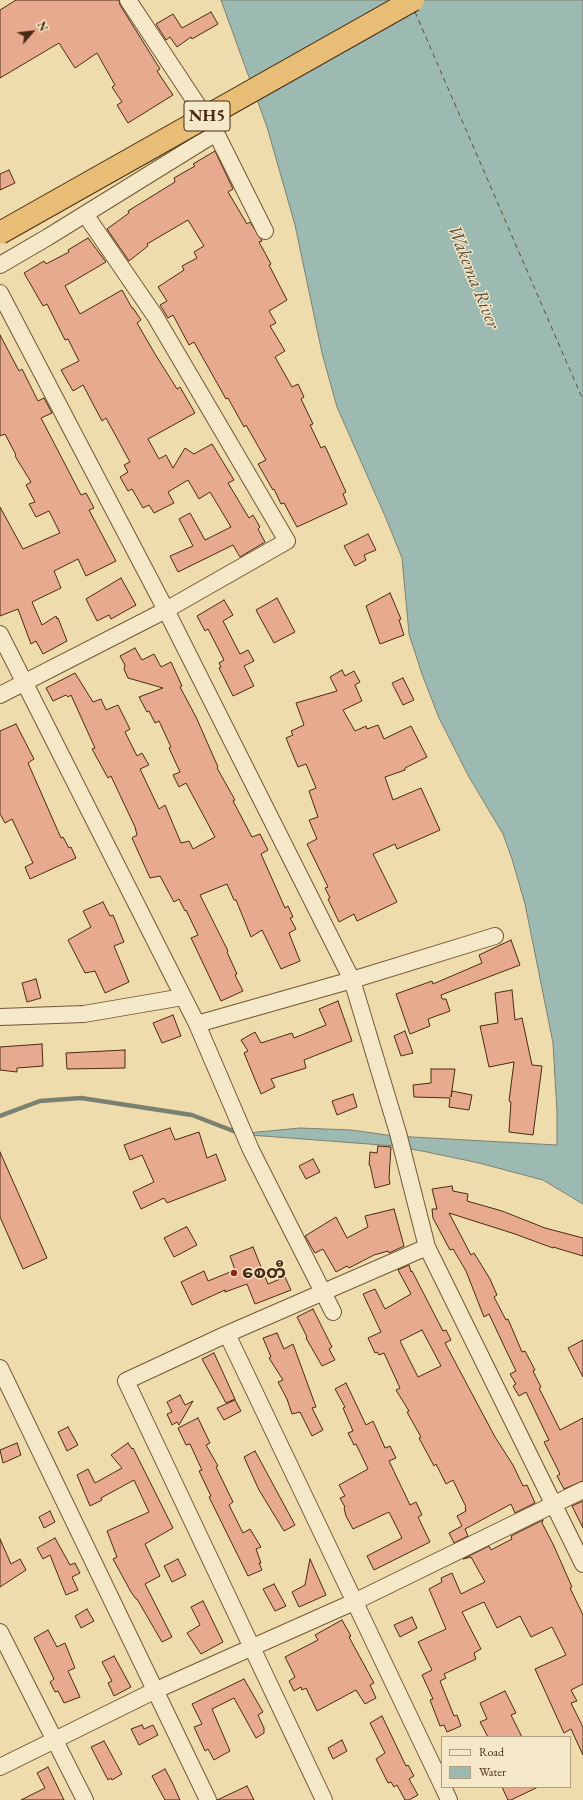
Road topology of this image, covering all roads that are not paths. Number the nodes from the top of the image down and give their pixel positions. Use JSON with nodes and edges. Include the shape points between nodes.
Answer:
{"nodes":[{"id":1,"x":128,"y":0,"type":"edge"},
{"id":2,"x":413,"y":0,"type":"edge"},
{"id":3,"x":216,"y":133,"type":"junction"},
{"id":4,"x":85,"y":214,"type":"junction"},
{"id":5,"x":265,"y":231,"type":"dead end"},
{"id":6,"x":0,"y":233,"type":"edge"},
{"id":7,"x":0,"y":265,"type":"edge"},
{"id":8,"x":0,"y":293,"type":"edge"},
{"id":9,"x":166,"y":610,"type":"junction"},
{"id":10,"x":0,"y":634,"type":"edge"},
{"id":11,"x":24,"y":682,"type":"junction"},
{"id":12,"x":0,"y":695,"type":"edge"},
{"id":13,"x":495,"y":936,"type":"dead end"},
{"id":14,"x":352,"y":980,"type":"junction"},
{"id":15,"x":183,"y":997,"type":"junction"},
{"id":16,"x":0,"y":1017,"type":"edge"},
{"id":17,"x":197,"y":1024,"type":"junction"},
{"id":18,"x":427,"y":1247,"type":"junction"},
{"id":19,"x":322,"y":1292,"type":"junction"},
{"id":20,"x":333,"y":1312,"type":"dead end"},
{"id":21,"x":227,"y":1334,"type":"junction"},
{"id":22,"x":0,"y":1368,"type":"edge"},
{"id":23,"x":583,"y":1490,"type":"edge"},
{"id":24,"x":555,"y":1504,"type":"junction"},
{"id":25,"x":583,"y":1564,"type":"edge"},
{"id":26,"x":354,"y":1602,"type":"junction"},
{"id":27,"x":0,"y":1632,"type":"edge"},
{"id":28,"x":251,"y":1647,"type":"junction"},
{"id":29,"x":154,"y":1691,"type":"junction"},
{"id":30,"x":54,"y":1740,"type":"junction"},
{"id":31,"x":0,"y":1767,"type":"edge"},
{"id":32,"x":441,"y":1784,"type":"edge"},
{"id":33,"x":443,"y":1788,"type":"edge"},
{"id":34,"x":85,"y":1800,"type":"edge"},
{"id":35,"x":208,"y":1800,"type":"edge"},
{"id":36,"x":324,"y":1800,"type":"edge"},
{"id":37,"x":449,"y":1800,"type":"edge"}],
"edges":[{"from":1,"to":3,"type":"street"},
{"from":2,"to":6,"type":"highway","number":"NH5","bridge":true},
{"from":3,"to":4,"type":"street"},
{"from":3,"to":5,"type":"street"},
{"from":4,"to":7,"type":"street"},
{"from":4,"to":9,"type":"street","via":[[155,316],[287,541]]},
{"from":8,"to":9,"type":"street"},
{"from":9,"to":11,"type":"street"},
{"from":9,"to":14,"type":"street"},
{"from":10,"to":11,"type":"street"},
{"from":11,"to":12,"type":"street"},
{"from":11,"to":15,"type":"street"},
{"from":13,"to":14,"type":"street"},
{"from":14,"to":17,"type":"street"},
{"from":14,"to":18,"type":"street","via":[[400,1141]]},
{"from":15,"to":16,"type":"street","via":[[84,1014]]},
{"from":15,"to":17,"type":"street"},
{"from":17,"to":19,"type":"street","via":[[251,1150]]},
{"from":18,"to":19,"type":"street"},
{"from":18,"to":24,"type":"street"},
{"from":19,"to":20,"type":"street"},
{"from":19,"to":21,"type":"street"},
{"from":21,"to":26,"type":"street"},
{"from":21,"to":28,"type":"street","via":[[126,1381]]},
{"from":22,"to":29,"type":"street"},
{"from":23,"to":24,"type":"street"},
{"from":24,"to":25,"type":"street"},
{"from":24,"to":26,"type":"street"},
{"from":26,"to":28,"type":"street"},
{"from":26,"to":32,"type":"street"},
{"from":27,"to":30,"type":"street"},
{"from":28,"to":29,"type":"street"},
{"from":28,"to":36,"type":"street"},
{"from":29,"to":30,"type":"street"},
{"from":29,"to":35,"type":"street"},
{"from":30,"to":31,"type":"street"},
{"from":30,"to":34,"type":"street"},
{"from":33,"to":37,"type":"street"}]}
